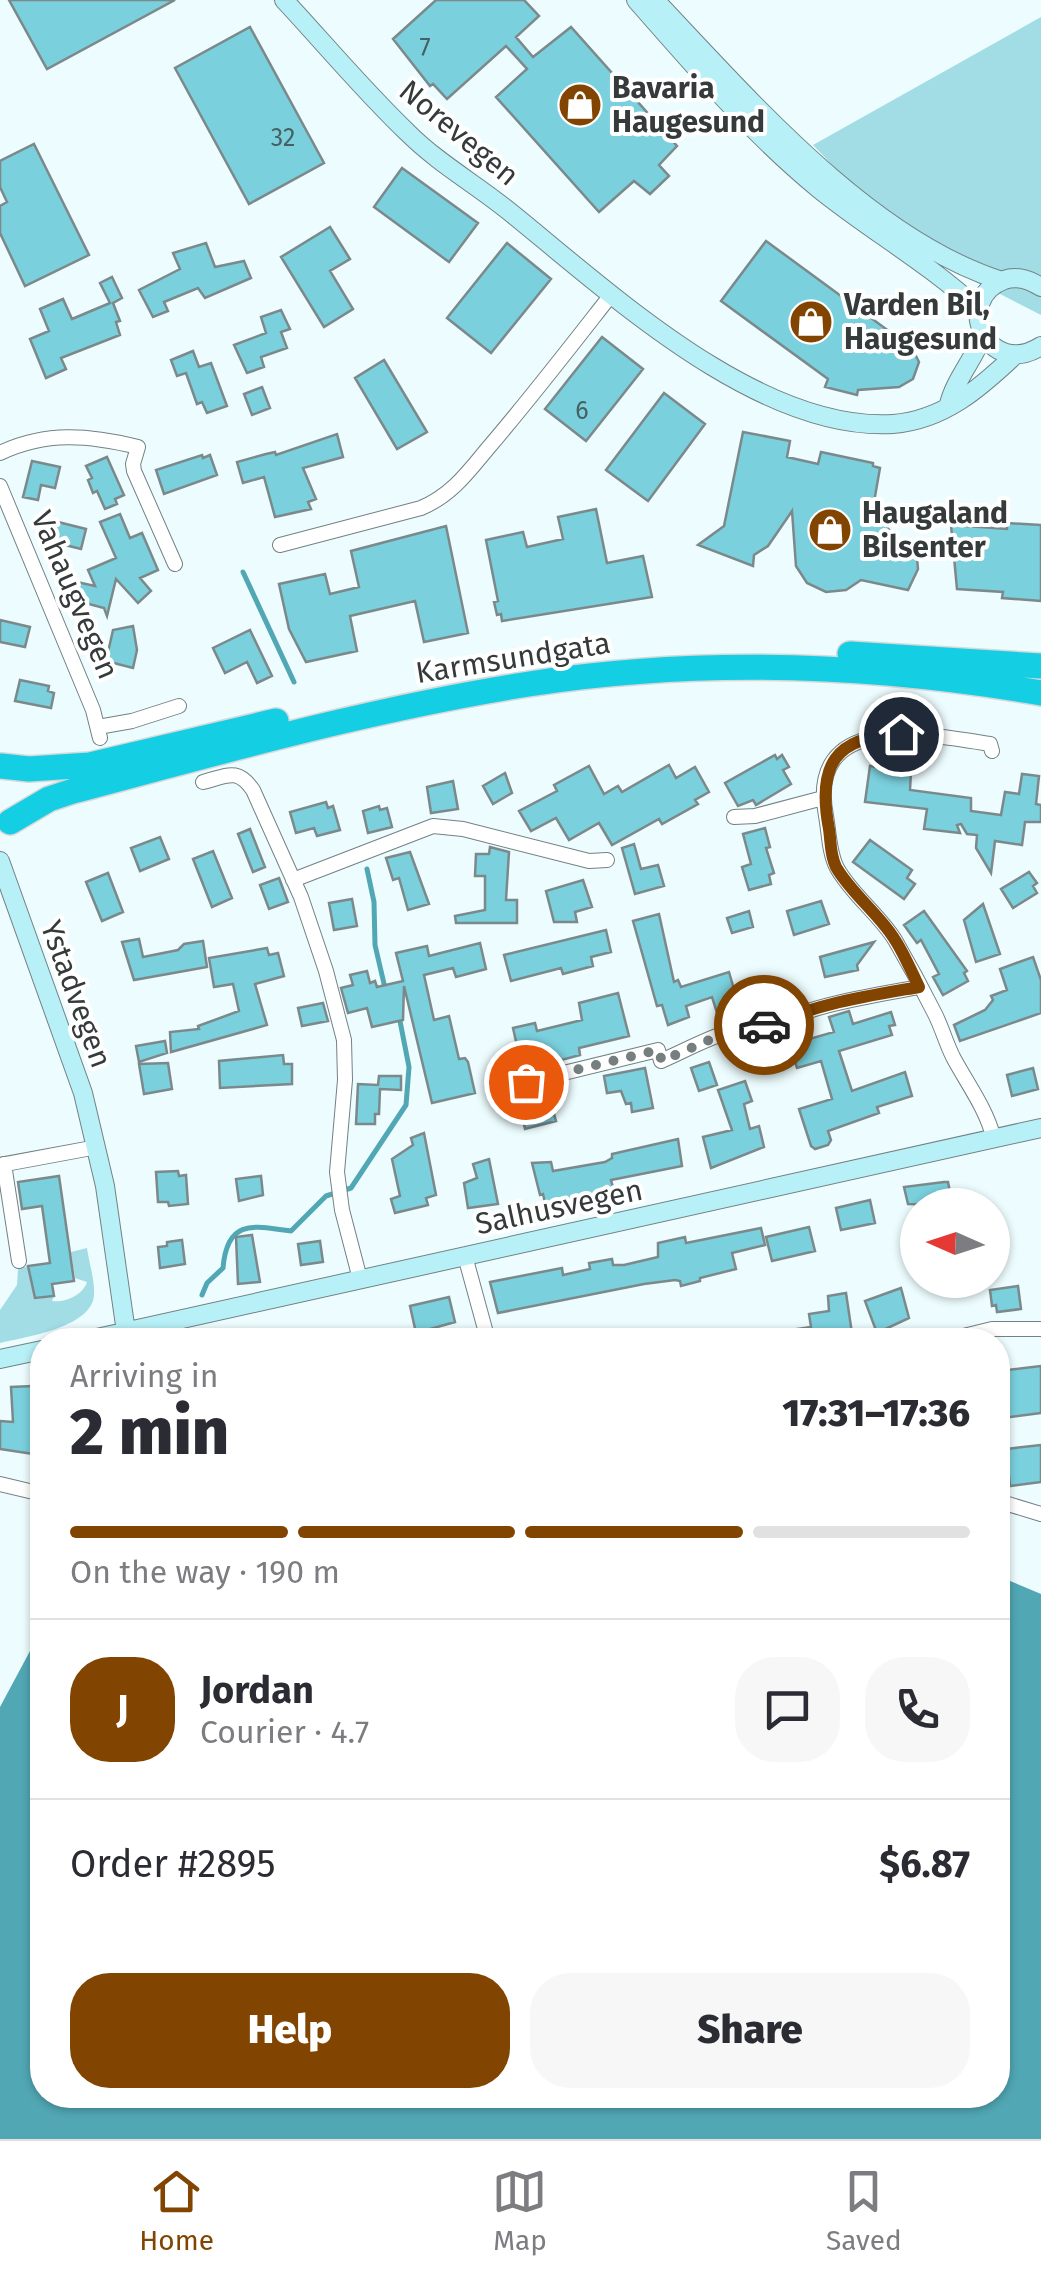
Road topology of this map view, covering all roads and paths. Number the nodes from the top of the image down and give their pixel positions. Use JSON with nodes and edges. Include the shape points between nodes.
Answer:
{"nodes":[{"id":1,"x":284,"y":0,"type":"edge"},
{"id":2,"x":636,"y":0,"type":"edge"},
{"id":3,"x":656,"y":0,"type":"edge"},
{"id":4,"x":1002,"y":281,"type":"junction"},
{"id":5,"x":1041,"y":287,"type":"edge"},
{"id":6,"x":611,"y":296,"type":"junction"},
{"id":7,"x":979,"y":310,"type":"junction"},
{"id":8,"x":983,"y":335,"type":"junction"},
{"id":9,"x":1039,"y":348,"type":"edge"},
{"id":10,"x":1014,"y":355,"type":"junction"},
{"id":11,"x":949,"y":404,"type":"junction"},
{"id":12,"x":0,"y":453,"type":"edge"},
{"id":13,"x":0,"y":486,"type":"edge"},
{"id":14,"x":280,"y":545,"type":"dead end"},
{"id":15,"x":175,"y":564,"type":"dead end"},
{"id":16,"x":1041,"y":666,"type":"edge"},
{"id":17,"x":1041,"y":693,"type":"edge"},
{"id":18,"x":179,"y":706,"type":"dead end"},
{"id":19,"x":992,"y":752,"type":"dead end"},
{"id":20,"x":1,"y":766,"type":"edge"},
{"id":21,"x":203,"y":782,"type":"dead end"},
{"id":22,"x":823,"y":798,"type":"junction"},
{"id":23,"x":734,"y":817,"type":"dead end"},
{"id":24,"x":5,"y":827,"type":"edge"},
{"id":25,"x":0,"y":860,"type":"edge"},
{"id":26,"x":606,"y":860,"type":"dead end"},
{"id":27,"x":293,"y":880,"type":"junction"},
{"id":28,"x":919,"y":987,"type":"junction"},
{"id":29,"x":494,"y":1090,"type":"dead end"},
{"id":30,"x":1041,"y":1128,"type":"edge"},
{"id":31,"x":994,"y":1139,"type":"junction"},
{"id":32,"x":97,"y":1147,"type":"junction"},
{"id":33,"x":2,"y":1165,"type":"edge"},
{"id":34,"x":464,"y":1256,"type":"junction"},
{"id":35,"x":19,"y":1261,"type":"dead end"},
{"id":36,"x":360,"y":1279,"type":"junction"},
{"id":37,"x":125,"y":1328,"type":"edge"},
{"id":38,"x":144,"y":1328,"type":"edge"},
{"id":39,"x":485,"y":1328,"type":"edge"},
{"id":40,"x":1010,"y":1329,"type":"edge"},
{"id":41,"x":1041,"y":1329,"type":"edge"},
{"id":42,"x":30,"y":1353,"type":"edge"},
{"id":43,"x":0,"y":1359,"type":"edge"},
{"id":44,"x":0,"y":1484,"type":"edge"},
{"id":45,"x":30,"y":1491,"type":"edge"},
{"id":46,"x":1010,"y":1505,"type":"edge"},
{"id":47,"x":1041,"y":1514,"type":"edge"}],
"edges":[{"from":1,"to":6,"type":"main road","name":"Norevegen","via":[[409,134]]},
{"from":2,"to":7,"type":"main road","via":[[796,169]]},
{"from":3,"to":4,"type":"main road","via":[[822,168],[922,244]]},
{"from":4,"to":5,"type":"main road","via":[[1026,279]]},
{"from":4,"to":7,"type":"main road","via":[[986,293]]},
{"from":6,"to":11,"type":"main road","name":"Norevegen","via":[[714,369],[804,409],[894,424]]},
{"from":6,"to":14,"type":"street","via":[[439,501]]},
{"from":7,"to":8,"type":"main road"},
{"from":8,"to":10,"type":"main road"},
{"from":8,"to":11,"type":"main road"},
{"from":9,"to":10,"type":"main road"},
{"from":10,"to":11,"type":"main road","name":"Norevegen","via":[[968,398]]},
{"from":12,"to":15,"type":"street","via":[[52,436],[138,448],[134,471]]},
{"from":13,"to":18,"type":"street","name":"Vahaugvegen","via":[[99,732]]},
{"from":16,"to":20,"type":"highway","name":"Karmsundgata","via":[[882,655],[655,658],[420,691],[90,765]]},
{"from":17,"to":24,"type":"highway","name":"Karmsundgata","via":[[812,669],[655,671],[531,684],[421,704],[73,791]]},
{"from":19,"to":22,"type":"street","via":[[990,744],[968,740],[876,735],[834,760]]},
{"from":20,"to":24,"type":"highway","via":[[18,803]]},
{"from":21,"to":27,"type":"street","via":[[244,778]]},
{"from":22,"to":23,"type":"street"},
{"from":22,"to":28,"type":"street","via":[[838,870],[889,930]]},
{"from":25,"to":32,"type":"main road","name":"Ystadvegen"},
{"from":26,"to":27,"type":"street","via":[[433,826]]},
{"from":27,"to":36,"type":"street","via":[[344,1040],[337,1172]]},
{"from":28,"to":29,"type":"street","via":[[812,1010],[774,1028],[745,1028],[662,1061],[658,1050]]},
{"from":28,"to":31,"type":"street","via":[[988,1114]]},
{"from":30,"to":31,"type":"main road","name":"Salhusvegen"},
{"from":31,"to":34,"type":"main road","name":"Salhusvegen"},
{"from":32,"to":33,"type":"street"},
{"from":32,"to":37,"type":"main road","name":"Ystadvegen"},
{"from":33,"to":35,"type":"street"},
{"from":34,"to":36,"type":"main road","name":"Salhusvegen"},
{"from":34,"to":39,"type":"street"},
{"from":36,"to":38,"type":"main road","name":"Salhusvegen"},
{"from":40,"to":41,"type":"street"},
{"from":42,"to":43,"type":"main road"},
{"from":44,"to":45,"type":"street"},
{"from":46,"to":47,"type":"street"}]}
